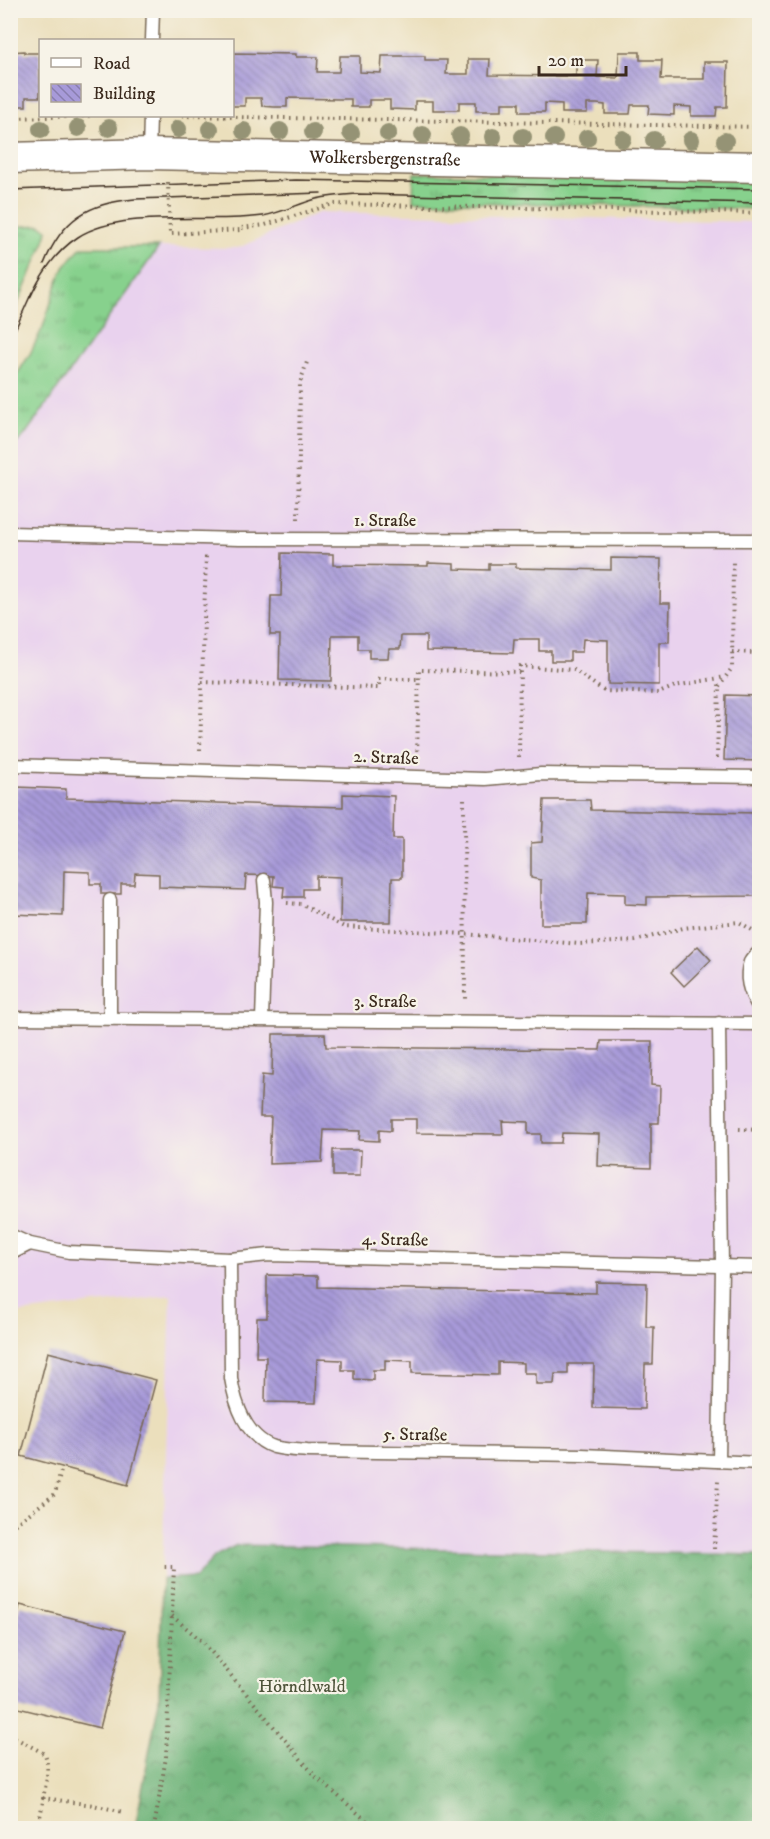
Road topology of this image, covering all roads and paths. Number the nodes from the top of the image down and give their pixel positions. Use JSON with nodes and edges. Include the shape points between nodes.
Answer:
{"nodes":[{"id":1,"x":153,"y":10,"type":"edge"},
{"id":2,"x":152,"y":39,"type":"edge"},
{"id":3,"x":51,"y":117,"type":"edge"},
{"id":4,"x":150,"y":117,"type":"edge"},
{"id":5,"x":234,"y":117,"type":"edge"},
{"id":6,"x":10,"y":118,"type":"edge"},
{"id":7,"x":759,"y":127,"type":"edge"},
{"id":8,"x":149,"y":154,"type":"junction"},
{"id":9,"x":10,"y":158,"type":"edge"},
{"id":10,"x":759,"y":167,"type":"edge"},
{"id":11,"x":759,"y":213,"type":"edge"},
{"id":12,"x":170,"y":234,"type":"dead end"},
{"id":13,"x":308,"y":359,"type":"dead end"},
{"id":14,"x":10,"y":533,"type":"edge"},
{"id":15,"x":207,"y":538,"type":"junction"},
{"id":16,"x":298,"y":539,"type":"junction"},
{"id":17,"x":734,"y":540,"type":"junction"},
{"id":18,"x":759,"y":540,"type":"edge"},
{"id":19,"x":732,"y":652,"type":"junction"},
{"id":20,"x":759,"y":653,"type":"edge"},
{"id":21,"x":520,"y":672,"type":"junction"},
{"id":22,"x":725,"y":677,"type":"junction"},
{"id":23,"x":418,"y":680,"type":"junction"},
{"id":24,"x":202,"y":682,"type":"junction"},
{"id":25,"x":10,"y":765,"type":"edge"},
{"id":26,"x":200,"y":770,"type":"junction"},
{"id":27,"x":518,"y":775,"type":"junction"},
{"id":28,"x":418,"y":777,"type":"junction"},
{"id":29,"x":716,"y":777,"type":"junction"},
{"id":30,"x":759,"y":777,"type":"edge"},
{"id":31,"x":464,"y":778,"type":"junction"},
{"id":32,"x":264,"y":880,"type":"dead end"},
{"id":33,"x":110,"y":900,"type":"dead end"},
{"id":34,"x":266,"y":902,"type":"junction"},
{"id":35,"x":464,"y":934,"type":"junction"},
{"id":36,"x":759,"y":935,"type":"edge"},
{"id":37,"x":759,"y":951,"type":"edge"},
{"id":38,"x":759,"y":1009,"type":"edge"},
{"id":39,"x":10,"y":1018,"type":"edge"},
{"id":40,"x":110,"y":1018,"type":"junction"},
{"id":41,"x":262,"y":1019,"type":"junction"},
{"id":42,"x":465,"y":1020,"type":"junction"},
{"id":43,"x":719,"y":1023,"type":"junction"},
{"id":44,"x":759,"y":1024,"type":"edge"},
{"id":45,"x":10,"y":1235,"type":"edge"},
{"id":46,"x":30,"y":1244,"type":"junction"},
{"id":47,"x":10,"y":1254,"type":"edge"},
{"id":48,"x":230,"y":1259,"type":"junction"},
{"id":49,"x":722,"y":1266,"type":"junction"},
{"id":50,"x":759,"y":1267,"type":"edge"},
{"id":51,"x":719,"y":1461,"type":"junction"},
{"id":52,"x":759,"y":1463,"type":"edge"},
{"id":53,"x":62,"y":1467,"type":"dead end"},
{"id":54,"x":10,"y":1528,"type":"edge"},
{"id":55,"x":714,"y":1550,"type":"dead end"},
{"id":56,"x":162,"y":1567,"type":"dead end"},
{"id":57,"x":172,"y":1616,"type":"junction"},
{"id":58,"x":10,"y":1735,"type":"edge"},
{"id":59,"x":43,"y":1798,"type":"junction"},
{"id":60,"x":123,"y":1812,"type":"dead end"},
{"id":61,"x":38,"y":1828,"type":"edge"},
{"id":62,"x":154,"y":1828,"type":"edge"},
{"id":63,"x":375,"y":1828,"type":"edge"}],
"edges":[{"from":1,"to":2,"type":"lane"},
{"from":3,"to":6,"type":"path"},
{"from":4,"to":8,"type":"lane"},
{"from":5,"to":7,"type":"path"},
{"from":8,"to":9,"type":"street","name":"Wolkersbergenstraße"},
{"from":8,"to":10,"type":"street","name":"Wolkersbergenstraße"},
{"from":11,"to":12,"type":"path","via":[[333,204],[241,230]]},
{"from":13,"to":16,"type":"path","via":[[300,383]]},
{"from":14,"to":15,"type":"lane","name":"1. Straße"},
{"from":15,"to":16,"type":"lane","name":"1. Straße"},
{"from":15,"to":24,"type":"path"},
{"from":16,"to":17,"type":"lane","name":"1. Straße"},
{"from":17,"to":18,"type":"lane","name":"1. Straße"},
{"from":17,"to":19,"type":"path"},
{"from":19,"to":20,"type":"path"},
{"from":19,"to":22,"type":"path","via":[[732,668]]},
{"from":21,"to":22,"type":"path","via":[[520,666],[574,670],[604,691],[658,693]]},
{"from":21,"to":23,"type":"path","via":[[419,670]]},
{"from":21,"to":27,"type":"path"},
{"from":22,"to":29,"type":"path","via":[[719,686]]},
{"from":23,"to":24,"type":"path","via":[[379,679],[379,688]]},
{"from":23,"to":28,"type":"path"},
{"from":24,"to":26,"type":"path"},
{"from":25,"to":26,"type":"lane","name":"2. Straße"},
{"from":26,"to":28,"type":"lane","name":"2. Straße"},
{"from":27,"to":29,"type":"lane","name":"2. Straße"},
{"from":27,"to":31,"type":"lane","name":"2. Straße"},
{"from":28,"to":31,"type":"lane","name":"2. Straße"},
{"from":29,"to":30,"type":"lane","name":"2. Straße"},
{"from":31,"to":35,"type":"path"},
{"from":32,"to":34,"type":"lane"},
{"from":33,"to":40,"type":"lane"},
{"from":34,"to":35,"type":"path","via":[[302,904],[344,927]]},
{"from":34,"to":41,"type":"lane"},
{"from":35,"to":36,"type":"path","via":[[579,944],[634,941],[683,928],[739,922]]},
{"from":35,"to":42,"type":"path"},
{"from":37,"to":38,"type":"lane","via":[[750,962],[748,985]]},
{"from":39,"to":40,"type":"lane","name":"3. Straße"},
{"from":40,"to":41,"type":"lane","name":"3. Straße"},
{"from":41,"to":42,"type":"lane","name":"3. Straße"},
{"from":42,"to":43,"type":"lane","name":"3. Straße"},
{"from":43,"to":44,"type":"lane","name":"3. Straße"},
{"from":43,"to":49,"type":"lane"},
{"from":45,"to":46,"type":"lane","name":"4. Straße"},
{"from":46,"to":47,"type":"lane"},
{"from":46,"to":48,"type":"lane","name":"4. Straße","via":[[69,1252]]},
{"from":48,"to":49,"type":"lane","name":"4. Straße","via":[[269,1255]]},
{"from":48,"to":51,"type":"lane","name":"5. Straße","via":[[233,1392],[248,1427],[274,1447]]},
{"from":49,"to":50,"type":"lane","name":"4. Straße"},
{"from":49,"to":51,"type":"lane"},
{"from":51,"to":52,"type":"lane","name":"5. Straße"},
{"from":51,"to":55,"type":"path"},
{"from":53,"to":54,"type":"path","via":[[56,1494]]},
{"from":56,"to":57,"type":"path","via":[[174,1567]]},
{"from":57,"to":62,"type":"path","via":[[166,1756]]},
{"from":57,"to":63,"type":"path","via":[[203,1642],[315,1776]]},
{"from":58,"to":59,"type":"path","via":[[45,1754],[48,1762]]},
{"from":59,"to":60,"type":"path"},
{"from":59,"to":61,"type":"path"}]}
